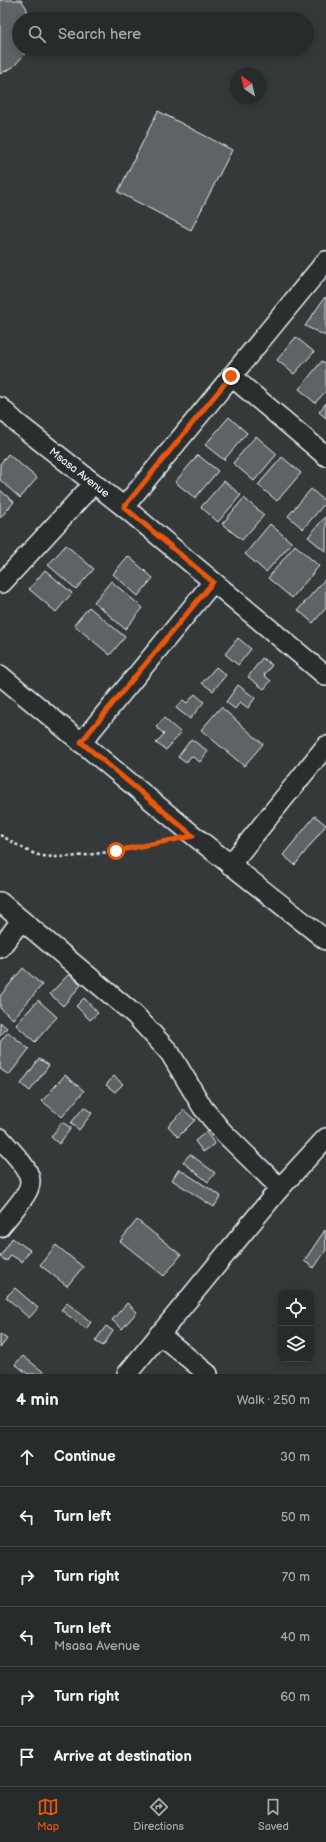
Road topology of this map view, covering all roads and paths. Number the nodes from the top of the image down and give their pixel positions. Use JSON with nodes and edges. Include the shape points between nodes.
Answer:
{"nodes":[{"id":1,"x":326,"y":261,"type":"edge"},
{"id":2,"x":231,"y":376,"type":"junction"},
{"id":3,"x":0,"y":407,"type":"edge"},
{"id":4,"x":326,"y":456,"type":"edge"},
{"id":5,"x":94,"y":483,"type":"junction"},
{"id":6,"x":124,"y":507,"type":"junction"},
{"id":7,"x":213,"y":582,"type":"junction"},
{"id":8,"x":2,"y":583,"type":"dead end"},
{"id":9,"x":0,"y":675,"type":"edge"},
{"id":10,"x":326,"y":676,"type":"edge"},
{"id":11,"x":81,"y":742,"type":"junction"},
{"id":12,"x":326,"y":746,"type":"edge"},
{"id":13,"x":0,"y":835,"type":"edge"},
{"id":14,"x":193,"y":836,"type":"junction"},
{"id":15,"x":230,"y":865,"type":"junction"},
{"id":16,"x":0,"y":902,"type":"edge"},
{"id":17,"x":21,"y":921,"type":"junction"},
{"id":18,"x":326,"y":940,"type":"edge"},
{"id":19,"x":0,"y":948,"type":"edge"},
{"id":20,"x":0,"y":1138,"type":"edge"},
{"id":21,"x":326,"y":1138,"type":"edge"},
{"id":22,"x":280,"y":1188,"type":"junction"},
{"id":23,"x":0,"y":1227,"type":"edge"},
{"id":24,"x":159,"y":1334,"type":"junction"},
{"id":25,"x":127,"y":1374,"type":"edge"},
{"id":26,"x":208,"y":1374,"type":"edge"}],
"edges":[{"from":1,"to":2,"type":"street"},
{"from":2,"to":4,"type":"street"},
{"from":2,"to":6,"type":"street"},
{"from":3,"to":5,"type":"street","name":"Msasa Avenue"},
{"from":5,"to":6,"type":"street","name":"Msasa Avenue"},
{"from":5,"to":8,"type":"street"},
{"from":6,"to":7,"type":"street","name":"Msasa Avenue"},
{"from":7,"to":10,"type":"street","name":"Msasa Avenue"},
{"from":7,"to":11,"type":"street"},
{"from":9,"to":11,"type":"street"},
{"from":11,"to":14,"type":"street"},
{"from":12,"to":15,"type":"street"},
{"from":13,"to":14,"type":"path","via":[[19,847],[52,857],[116,851]]},
{"from":14,"to":15,"type":"street"},
{"from":15,"to":18,"type":"street"},
{"from":16,"to":17,"type":"street"},
{"from":17,"to":19,"type":"street"},
{"from":17,"to":22,"type":"street","via":[[153,1032],[170,1053],[203,1108],[222,1131]]},
{"from":20,"to":23,"type":"street","via":[[25,1166],[31,1178],[28,1192]]},
{"from":21,"to":22,"type":"street"},
{"from":22,"to":24,"type":"street"},
{"from":24,"to":25,"type":"street"},
{"from":24,"to":26,"type":"street"}]}
